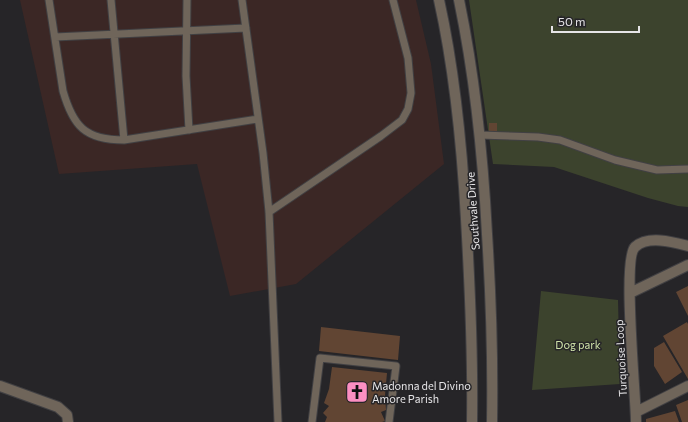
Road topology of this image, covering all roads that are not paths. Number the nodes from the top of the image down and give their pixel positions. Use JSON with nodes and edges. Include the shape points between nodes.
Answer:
{"nodes":[{"id":1,"x":49,"y":0,"type":"edge"},
{"id":2,"x":111,"y":0,"type":"edge"},
{"id":3,"x":187,"y":0,"type":"edge"},
{"id":4,"x":242,"y":0,"type":"edge"},
{"id":5,"x":393,"y":0,"type":"edge"},
{"id":6,"x":440,"y":0,"type":"edge"},
{"id":7,"x":459,"y":0,"type":"edge"},
{"id":8,"x":246,"y":28,"type":"junction"},
{"id":9,"x":186,"y":31,"type":"junction"},
{"id":10,"x":115,"y":34,"type":"junction"},
{"id":11,"x":55,"y":37,"type":"junction"},
{"id":12,"x":258,"y":119,"type":"junction"},
{"id":13,"x":189,"y":130,"type":"junction"},
{"id":14,"x":480,"y":135,"type":"junction"},
{"id":15,"x":124,"y":140,"type":"junction"},
{"id":16,"x":688,"y":169,"type":"edge"},
{"id":17,"x":269,"y":212,"type":"junction"},
{"id":18,"x":688,"y":246,"type":"edge"},
{"id":19,"x":688,"y":265,"type":"edge"},
{"id":20,"x":630,"y":293,"type":"junction"},
{"id":21,"x":0,"y":386,"type":"edge"},
{"id":22,"x":688,"y":386,"type":"edge"},
{"id":23,"x":636,"y":417,"type":"edge"},
{"id":24,"x":68,"y":422,"type":"edge"},
{"id":25,"x":278,"y":422,"type":"edge"},
{"id":26,"x":312,"y":422,"type":"edge"},
{"id":27,"x":389,"y":422,"type":"edge"},
{"id":28,"x":472,"y":422,"type":"edge"},
{"id":29,"x":492,"y":422,"type":"edge"}],
"edges":[{"from":1,"to":11,"type":"lane"},
{"from":2,"to":10,"type":"lane"},
{"from":3,"to":9,"type":"lane"},
{"from":4,"to":8,"type":"lane"},
{"from":5,"to":17,"type":"lane","via":[[408,58],[411,92],[408,109],[402,120]]},
{"from":6,"to":28,"type":"street","name":"Southvale Drive","via":[[452,72],[465,194],[471,311]]},
{"from":7,"to":14,"type":"street","name":"Southvale Drive"},
{"from":8,"to":9,"type":"lane"},
{"from":8,"to":12,"type":"lane"},
{"from":9,"to":10,"type":"lane"},
{"from":9,"to":13,"type":"lane"},
{"from":10,"to":11,"type":"lane"},
{"from":10,"to":15,"type":"lane"},
{"from":11,"to":15,"type":"lane","via":[[63,91],[74,120],[95,137]]},
{"from":12,"to":13,"type":"lane"},
{"from":12,"to":17,"type":"lane"},
{"from":13,"to":15,"type":"lane"},
{"from":14,"to":16,"type":"lane","via":[[560,140],[615,160],[657,170]]},
{"from":14,"to":29,"type":"street","name":"Southvale Drive","via":[[492,310]]},
{"from":17,"to":25,"type":"lane"},
{"from":18,"to":20,"type":"street","name":"Turquoise Loop","via":[[657,240],[634,247],[631,257]]},
{"from":19,"to":20,"type":"street"},
{"from":20,"to":23,"type":"street","name":"Turquoise Loop"},
{"from":21,"to":24,"type":"street","via":[[58,407],[67,415]]},
{"from":22,"to":23,"type":"street"},
{"from":26,"to":27,"type":"lane","via":[[320,358],[396,366]]}]}
